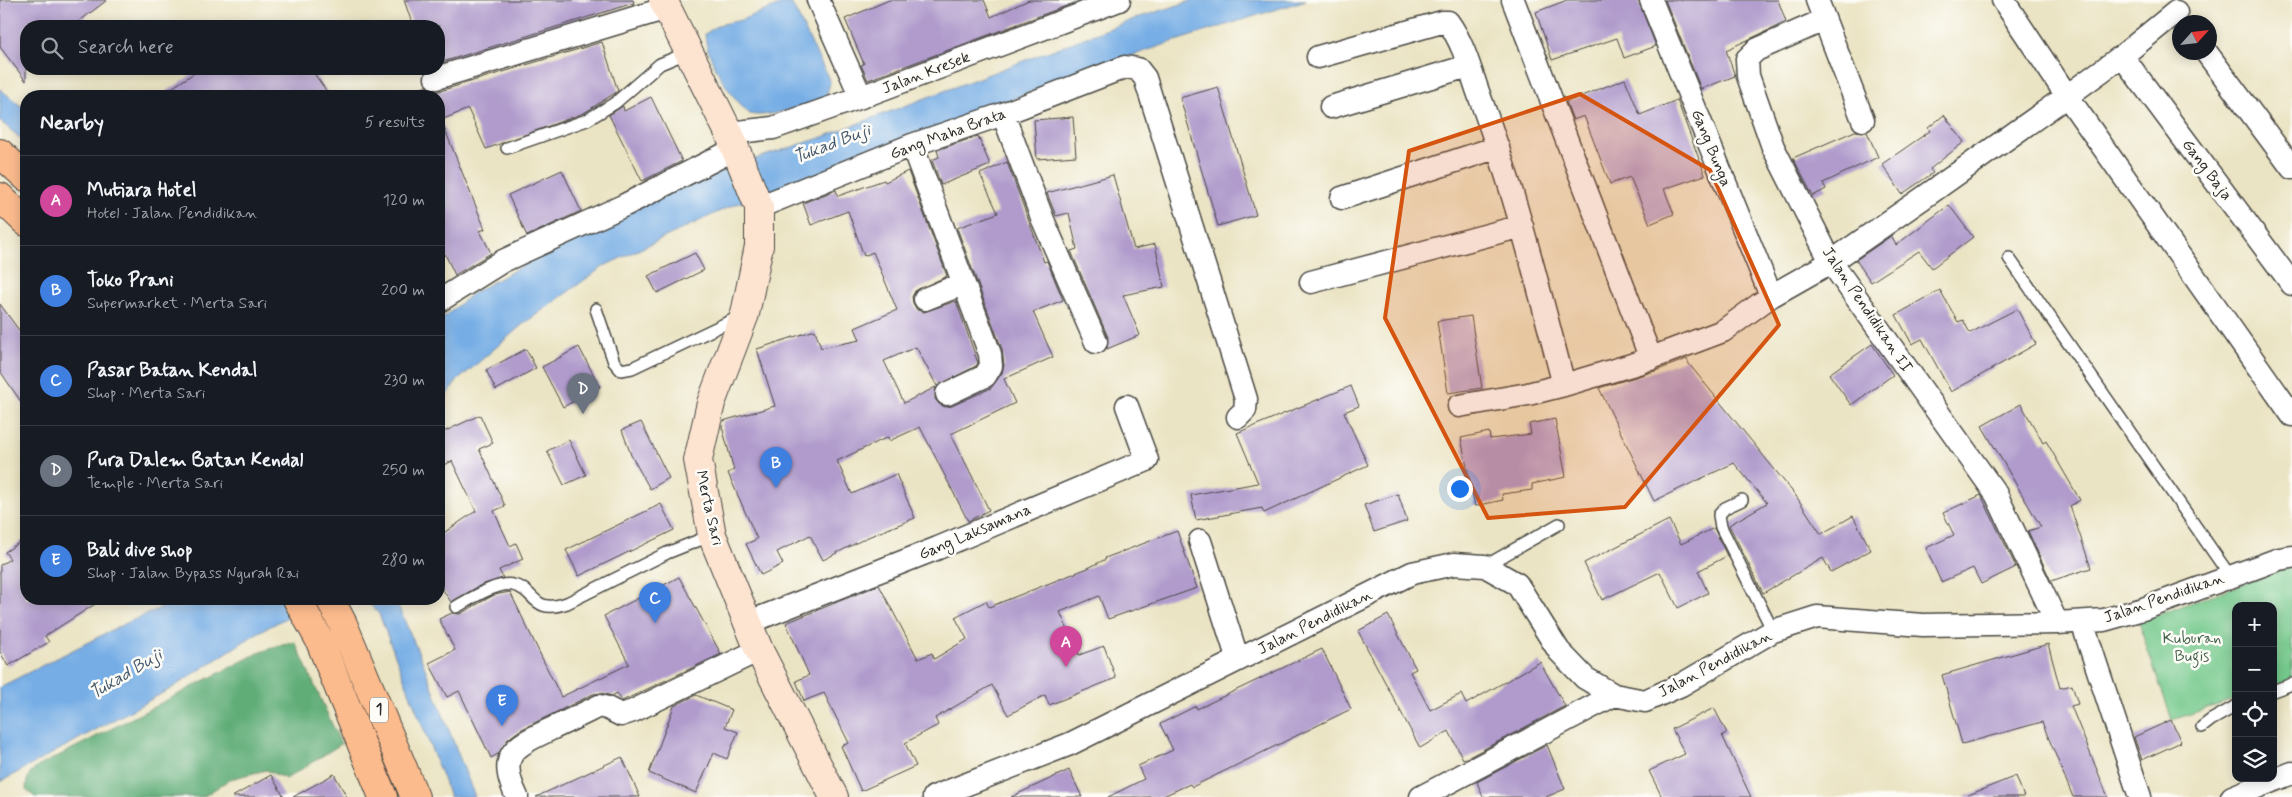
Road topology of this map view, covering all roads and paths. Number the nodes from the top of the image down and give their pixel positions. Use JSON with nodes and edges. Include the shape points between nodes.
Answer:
{"nodes":[{"id":1,"x":1119,"y":0,"type":"edge"},
{"id":2,"x":1513,"y":0,"type":"edge"},
{"id":3,"x":1651,"y":0,"type":"edge"},
{"id":4,"x":2003,"y":0,"type":"edge"},
{"id":5,"x":823,"y":2,"type":"edge"},
{"id":6,"x":665,"y":4,"type":"edge"},
{"id":7,"x":1820,"y":10,"type":"edge"},
{"id":8,"x":2179,"y":12,"type":"edge"},
{"id":9,"x":689,"y":52,"type":"junction"},
{"id":10,"x":2122,"y":56,"type":"junction"},
{"id":11,"x":1318,"y":57,"type":"dead end"},
{"id":12,"x":2212,"y":60,"type":"edge"},
{"id":13,"x":1468,"y":66,"type":"junction"},
{"id":14,"x":436,"y":78,"type":"dead end"},
{"id":15,"x":2067,"y":96,"type":"junction"},
{"id":16,"x":861,"y":97,"type":"junction"},
{"id":17,"x":1331,"y":107,"type":"dead end"},
{"id":18,"x":1003,"y":114,"type":"junction"},
{"id":19,"x":1863,"y":120,"type":"dead end"},
{"id":20,"x":912,"y":145,"type":"junction"},
{"id":21,"x":735,"y":146,"type":"junction"},
{"id":22,"x":1498,"y":147,"type":"junction"},
{"id":23,"x":507,"y":148,"type":"dead end"},
{"id":24,"x":0,"y":153,"type":"edge"},
{"id":25,"x":2292,"y":168,"type":"edge"},
{"id":26,"x":20,"y":171,"type":"edge"},
{"id":27,"x":0,"y":198,"type":"edge"},
{"id":28,"x":1342,"y":198,"type":"dead end"},
{"id":29,"x":759,"y":205,"type":"junction"},
{"id":30,"x":20,"y":216,"type":"edge"},
{"id":31,"x":1522,"y":226,"type":"junction"},
{"id":32,"x":2009,"y":258,"type":"dead end"},
{"id":33,"x":1832,"y":262,"type":"junction"},
{"id":34,"x":1310,"y":282,"type":"dead end"},
{"id":35,"x":962,"y":284,"type":"junction"},
{"id":36,"x":2292,"y":284,"type":"edge"},
{"id":37,"x":1771,"y":296,"type":"junction"},
{"id":38,"x":445,"y":297,"type":"edge"},
{"id":39,"x":926,"y":299,"type":"dead end"},
{"id":40,"x":596,"y":309,"type":"dead end"},
{"id":41,"x":745,"y":314,"type":"junction"},
{"id":42,"x":1096,"y":342,"type":"dead end"},
{"id":43,"x":1651,"y":359,"type":"junction"},
{"id":44,"x":1564,"y":385,"type":"junction"},
{"id":45,"x":947,"y":394,"type":"dead end"},
{"id":46,"x":1127,"y":406,"type":"dead end"},
{"id":47,"x":1459,"y":406,"type":"dead end"},
{"id":48,"x":2292,"y":415,"type":"edge"},
{"id":49,"x":1238,"y":417,"type":"dead end"},
{"id":50,"x":1742,"y":500,"type":"dead end"},
{"id":51,"x":1559,"y":524,"type":"dead end"},
{"id":52,"x":712,"y":535,"type":"junction"},
{"id":53,"x":1200,"y":541,"type":"dead end"},
{"id":54,"x":2292,"y":557,"type":"edge"},
{"id":55,"x":1485,"y":566,"type":"junction"},
{"id":56,"x":2230,"y":576,"type":"junction"},
{"id":57,"x":300,"y":605,"type":"edge"},
{"id":58,"x":333,"y":605,"type":"edge"},
{"id":59,"x":456,"y":607,"type":"dead end"},
{"id":60,"x":2082,"y":622,"type":"junction"},
{"id":61,"x":2057,"y":623,"type":"junction"},
{"id":62,"x":747,"y":624,"type":"junction"},
{"id":63,"x":1773,"y":631,"type":"junction"},
{"id":64,"x":759,"y":650,"type":"junction"},
{"id":65,"x":1238,"y":660,"type":"junction"},
{"id":66,"x":2292,"y":684,"type":"edge"},
{"id":67,"x":2277,"y":689,"type":"edge"},
{"id":68,"x":1614,"y":695,"type":"junction"},
{"id":69,"x":2232,"y":708,"type":"edge"},
{"id":70,"x":2202,"y":727,"type":"dead end"},
{"id":71,"x":2292,"y":773,"type":"edge"},
{"id":72,"x":383,"y":797,"type":"edge"},
{"id":73,"x":415,"y":797,"type":"edge"},
{"id":74,"x":517,"y":797,"type":"edge"},
{"id":75,"x":834,"y":797,"type":"edge"},
{"id":76,"x":934,"y":797,"type":"edge"},
{"id":77,"x":1421,"y":797,"type":"edge"},
{"id":78,"x":2140,"y":797,"type":"edge"},
{"id":79,"x":2232,"y":797,"type":"edge"}],
"edges":[{"from":1,"to":16,"type":"street","name":"Jalan Kresek"},
{"from":2,"to":43,"type":"street"},
{"from":3,"to":37,"type":"street","name":"Gang Bunga"},
{"from":4,"to":15,"type":"street"},
{"from":5,"to":16,"type":"street"},
{"from":6,"to":9,"type":"street","name":"Merta Sari"},
{"from":6,"to":14,"type":"street"},
{"from":7,"to":19,"type":"street","name":"Jalan Pendidikan II"},
{"from":7,"to":33,"type":"street","name":"Jalan Pendidikan II","via":[[1747,59],[1748,76],[1773,147]]},
{"from":8,"to":10,"type":"street"},
{"from":9,"to":21,"type":"street","name":"Merta Sari"},
{"from":9,"to":23,"type":"lane","via":[[660,64],[615,103],[587,120]]},
{"from":10,"to":15,"type":"street"},
{"from":10,"to":36,"type":"street","name":"Gang Baja"},
{"from":11,"to":13,"type":"street","via":[[1448,22]]},
{"from":12,"to":25,"type":"street"},
{"from":13,"to":17,"type":"street"},
{"from":13,"to":22,"type":"street"},
{"from":15,"to":33,"type":"street"},
{"from":15,"to":48,"type":"street"},
{"from":16,"to":21,"type":"street","name":"Jalan Kresek","via":[[773,128]]},
{"from":18,"to":20,"type":"street","name":"Gang Maha Brata"},
{"from":18,"to":42,"type":"street","via":[[1043,220]]},
{"from":18,"to":49,"type":"street","name":"Gang Maha Brata","via":[[1125,67],[1138,69],[1145,78],[1246,399],[1245,410]]},
{"from":20,"to":29,"type":"street","name":"Gang Maha Brata"},
{"from":20,"to":35,"type":"street"},
{"from":21,"to":29,"type":"street","name":"Merta Sari"},
{"from":21,"to":38,"type":"street","via":[[626,205],[504,261]]},
{"from":22,"to":28,"type":"street"},
{"from":22,"to":31,"type":"street"},
{"from":24,"to":26,"type":"highway"},
{"from":27,"to":30,"type":"highway"},
{"from":29,"to":41,"type":"street","name":"Merta Sari","via":[[760,246]]},
{"from":31,"to":34,"type":"street"},
{"from":31,"to":44,"type":"street"},
{"from":32,"to":56,"type":"lane"},
{"from":33,"to":37,"type":"street"},
{"from":33,"to":61,"type":"street","name":"Jalan Pendidikan II","via":[[1996,494]]},
{"from":35,"to":39,"type":"street"},
{"from":35,"to":45,"type":"street","via":[[990,354],[991,366],[985,376]]},
{"from":37,"to":43,"type":"street","via":[[1723,331]]},
{"from":40,"to":41,"type":"lane","via":[[614,362],[621,370],[632,368]]},
{"from":41,"to":52,"type":"street","name":"Merta Sari","via":[[711,403],[698,460]]},
{"from":43,"to":44,"type":"street"},
{"from":44,"to":47,"type":"street"},
{"from":46,"to":62,"type":"street","name":"Gang Laksamana","via":[[1147,460]]},
{"from":50,"to":63,"type":"lane","via":[[1725,508],[1719,515],[1721,527]]},
{"from":51,"to":55,"type":"lane"},
{"from":52,"to":59,"type":"lane","via":[[553,608],[534,601],[524,590],[512,584],[495,587]]},
{"from":52,"to":62,"type":"street","name":"Merta Sari"},
{"from":53,"to":65,"type":"street"},
{"from":54,"to":56,"type":"street","name":"Jalan Pendidikan"},
{"from":55,"to":65,"type":"street","name":"Jalan Pendidikan","via":[[1454,564],[1412,574]]},
{"from":55,"to":68,"type":"street","name":"Jalan Pendidikan","via":[[1517,584],[1559,651],[1585,678]]},
{"from":56,"to":60,"type":"street","name":"Jalan Pendidikan","via":[[2143,609],[2104,620]]},
{"from":57,"to":72,"type":"highway","number":"1","via":[[319,639]]},
{"from":58,"to":73,"type":"highway","number":"1"},
{"from":60,"to":61,"type":"street","name":"Jalan Pendidikan"},
{"from":60,"to":78,"type":"street"},
{"from":61,"to":63,"type":"street","name":"Jalan Pendidikan","via":[[1923,625],[1817,617]]},
{"from":62,"to":64,"type":"street","name":"Merta Sari"},
{"from":63,"to":68,"type":"street","name":"Jalan Pendidikan","via":[[1680,685],[1645,701]]},
{"from":64,"to":74,"type":"street","via":[[634,711],[622,715],[599,706],[521,744],[508,764],[508,778]]},
{"from":64,"to":75,"type":"street","name":"Merta Sari"},
{"from":65,"to":76,"type":"street","name":"Jalan Pendidikan","via":[[1070,744]]},
{"from":66,"to":67,"type":"lane"},
{"from":68,"to":77,"type":"street"},
{"from":69,"to":70,"type":"lane"},
{"from":71,"to":79,"type":"street"}]}
